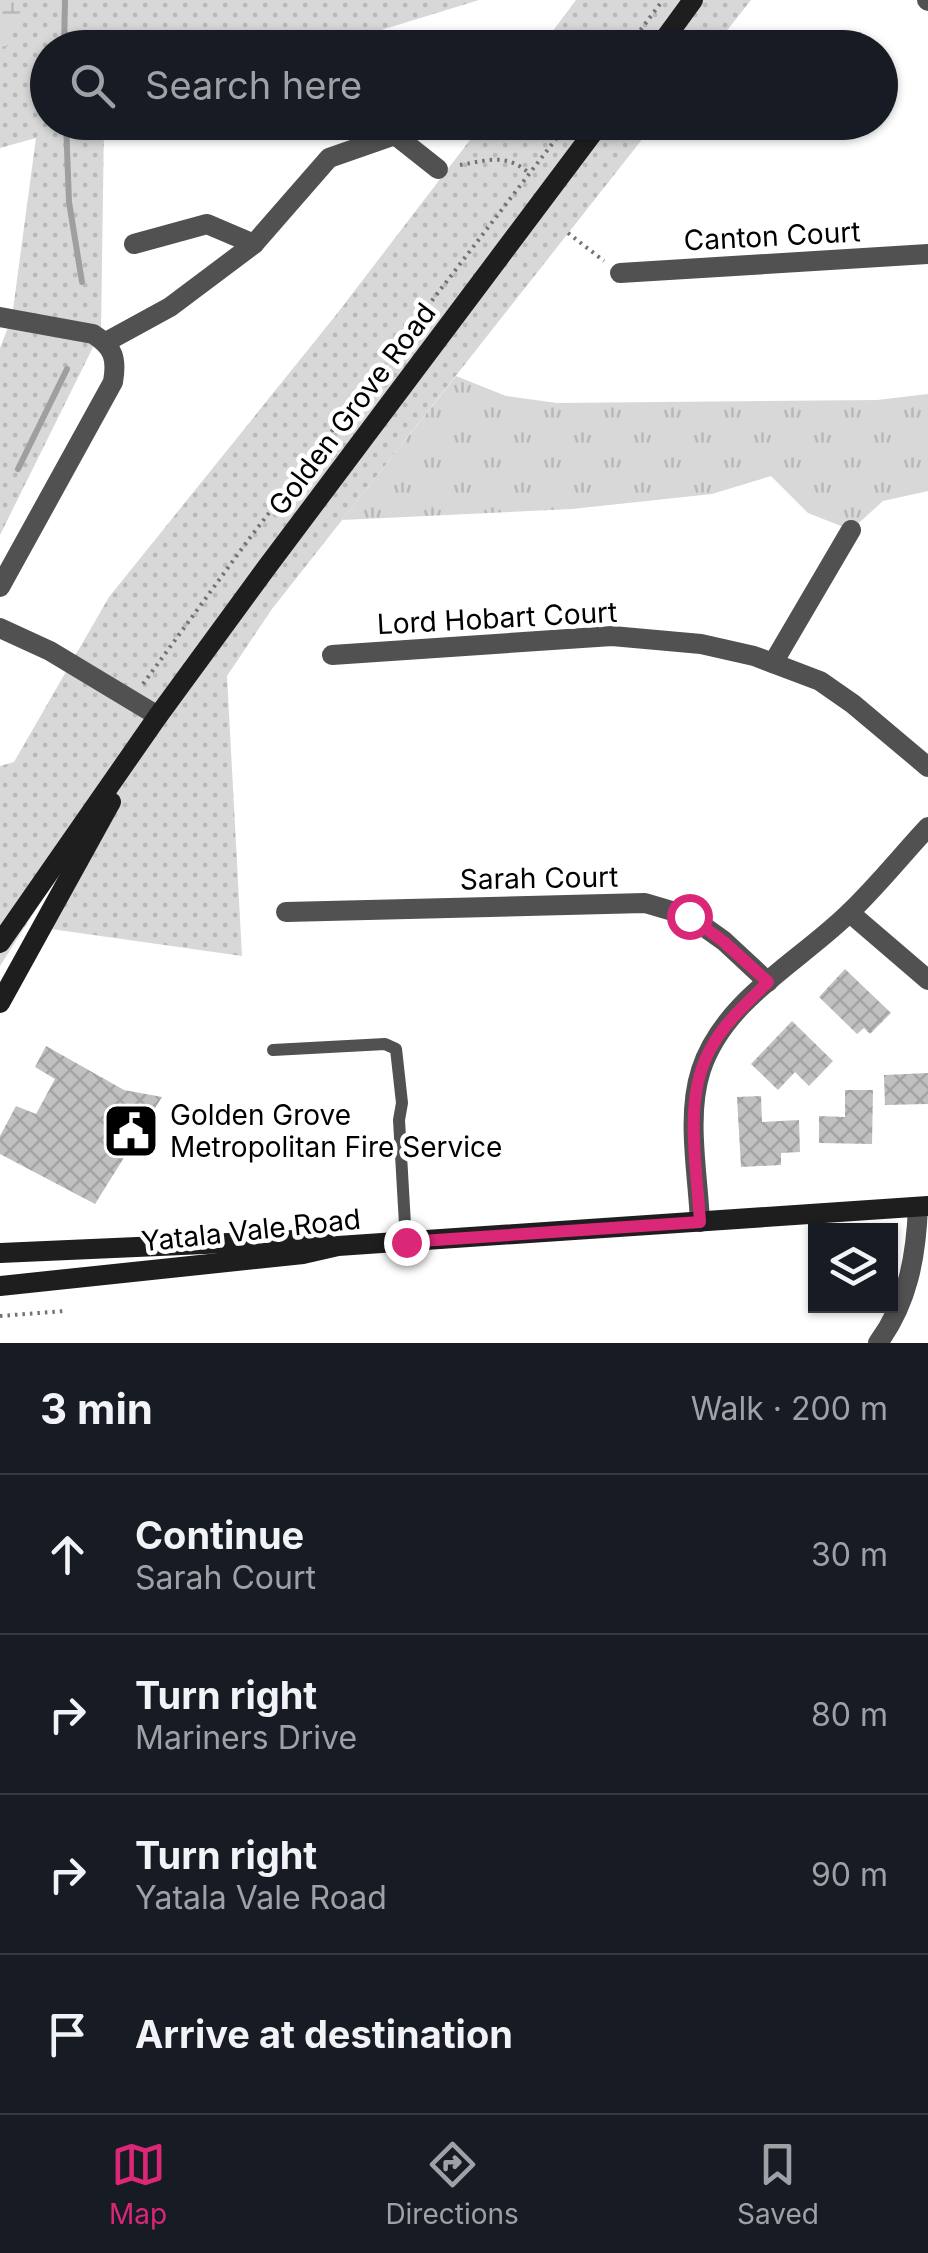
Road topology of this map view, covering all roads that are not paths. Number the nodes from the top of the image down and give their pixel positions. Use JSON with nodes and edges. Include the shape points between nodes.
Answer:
{"nodes":[{"id":1,"x":693,"y":0,"type":"edge"},
{"id":2,"x":671,"y":30,"type":"edge"},
{"id":3,"x":381,"y":140,"type":"edge"},
{"id":4,"x":401,"y":140,"type":"edge"},
{"id":5,"x":588,"y":140,"type":"edge"},
{"id":6,"x":438,"y":169,"type":"road end"},
{"id":7,"x":134,"y":244,"type":"dead end"},
{"id":8,"x":254,"y":244,"type":"junction"},
{"id":9,"x":928,"y":254,"type":"edge"},
{"id":10,"x":620,"y":273,"type":"road end"},
{"id":11,"x":0,"y":316,"type":"edge"},
{"id":12,"x":106,"y":342,"type":"junction"},
{"id":13,"x":851,"y":530,"type":"dead end"},
{"id":14,"x":0,"y":587,"type":"edge"},
{"id":15,"x":0,"y":628,"type":"edge"},
{"id":16,"x":332,"y":655,"type":"dead end"},
{"id":17,"x":773,"y":663,"type":"junction"},
{"id":18,"x":154,"y":723,"type":"junction"},
{"id":19,"x":928,"y":767,"type":"edge"},
{"id":20,"x":928,"y":827,"type":"edge"},
{"id":21,"x":286,"y":912,"type":"dead end"},
{"id":22,"x":850,"y":912,"type":"junction"},
{"id":23,"x":0,"y":942,"type":"edge"},
{"id":24,"x":928,"y":980,"type":"edge"},
{"id":25,"x":768,"y":982,"type":"junction"},
{"id":26,"x":0,"y":1004,"type":"edge"},
{"id":27,"x":272,"y":1050,"type":"dead end"},
{"id":28,"x":923,"y":1206,"type":"edge"},
{"id":29,"x":700,"y":1222,"type":"junction"},
{"id":30,"x":406,"y":1242,"type":"junction"},
{"id":31,"x":338,"y":1246,"type":"junction"},
{"id":32,"x":6,"y":1251,"type":"edge"},
{"id":33,"x":0,"y":1286,"type":"edge"},
{"id":34,"x":878,"y":1343,"type":"edge"}],
"edges":[{"from":1,"to":2,"type":"main road"},
{"from":3,"to":8,"type":"street","via":[[329,158]]},
{"from":4,"to":6,"type":"street"},
{"from":5,"to":18,"type":"main road","name":"Golden Grove Road"},
{"from":7,"to":8,"type":"street","via":[[207,224]]},
{"from":8,"to":12,"type":"street","via":[[170,307]]},
{"from":9,"to":10,"type":"street","name":"Canton Court"},
{"from":11,"to":12,"type":"street","via":[[79,330]]},
{"from":12,"to":14,"type":"street","via":[[116,363],[112,382]]},
{"from":13,"to":17,"type":"street"},
{"from":15,"to":18,"type":"street","via":[[132,700]]},
{"from":16,"to":17,"type":"street","name":"Lord Hobart Court","via":[[612,636],[701,644]]},
{"from":17,"to":19,"type":"street","name":"Lord Hobart Court","via":[[820,680]]},
{"from":18,"to":23,"type":"main road","name":"Golden Grove Road"},
{"from":18,"to":26,"type":"main road","name":"Golden Grove Road"},
{"from":20,"to":22,"type":"street"},
{"from":21,"to":25,"type":"street","name":"Sarah Court","via":[[645,904],[689,916]]},
{"from":22,"to":24,"type":"street"},
{"from":22,"to":25,"type":"street"},
{"from":25,"to":29,"type":"street","via":[[728,1022],[701,1069],[695,1094]]},
{"from":27,"to":30,"type":"lane","via":[[384,1044],[396,1049]]},
{"from":28,"to":29,"type":"main road","name":"Yatala Vale Road"},
{"from":28,"to":34,"type":"street","via":[[909,1282]]},
{"from":29,"to":30,"type":"main road","name":"Yatala Vale Road"},
{"from":30,"to":31,"type":"main road","name":"Yatala Vale Road"},
{"from":31,"to":32,"type":"main road","via":[[294,1240]]},
{"from":31,"to":33,"type":"main road","name":"Yatala Vale Road"}]}
